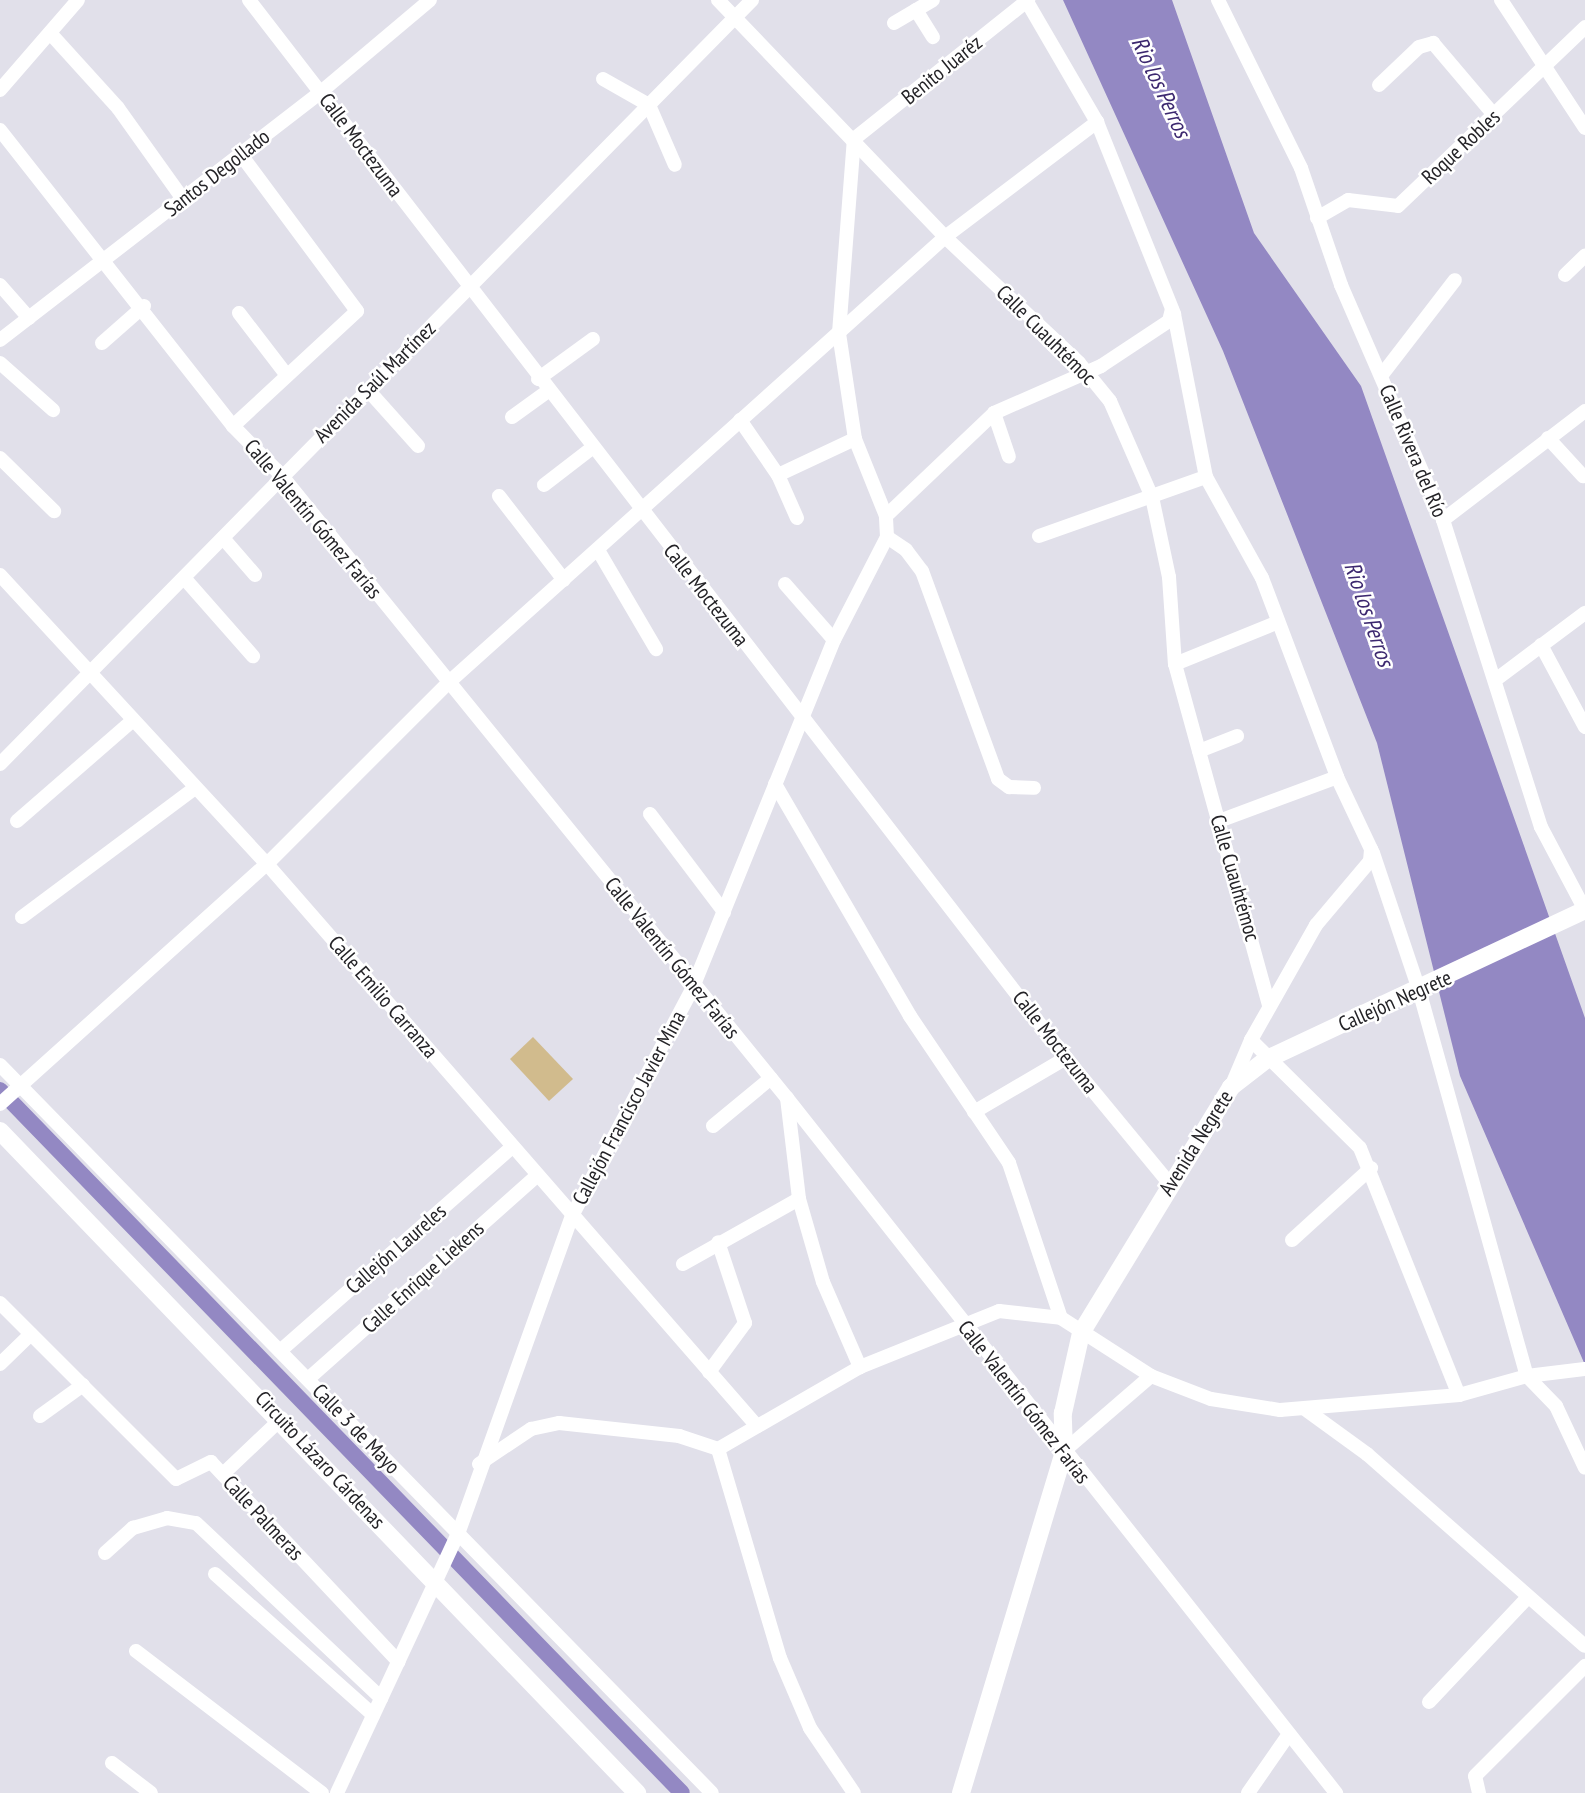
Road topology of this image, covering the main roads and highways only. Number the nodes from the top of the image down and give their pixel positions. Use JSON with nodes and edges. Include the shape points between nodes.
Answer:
{"nodes":[{"id":1,"x":1585,"y":910,"type":"edge"},
{"id":2,"x":1231,"y":1087,"type":"joint"},
{"id":3,"x":0,"y":1131,"type":"edge"},
{"id":4,"x":637,"y":1793,"type":"edge"},
{"id":5,"x":961,"y":1793,"type":"edge"}],
"edges":[{"from":1,"to":2,"type":"main road","name":"Callejón Negrete","via":[[1267,1059]]},
{"from":2,"to":5,"type":"main road","name":"Avenida Negrete","via":[[1081,1333],[1063,1413],[1064,1451]]},
{"from":3,"to":4,"type":"main road","name":"Circuito Lázaro Cárdenas","via":[[282,1418]]}]}
